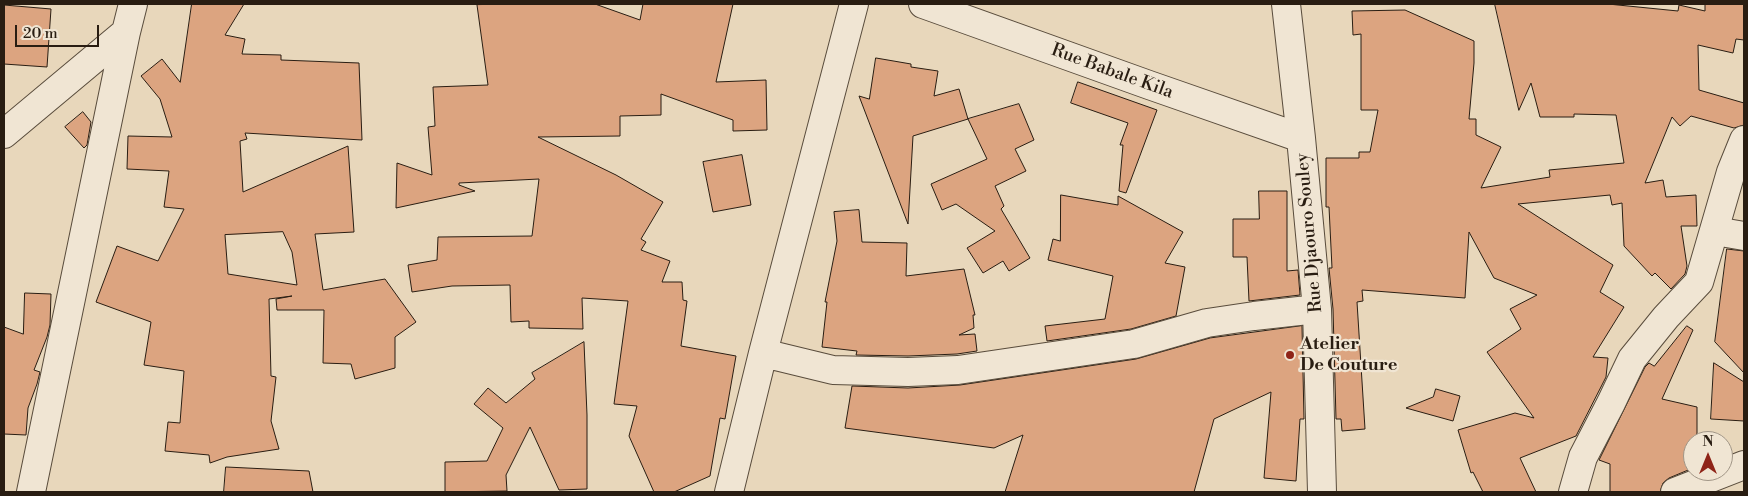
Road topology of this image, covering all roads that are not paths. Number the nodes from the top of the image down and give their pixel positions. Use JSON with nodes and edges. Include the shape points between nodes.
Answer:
{"nodes":[{"id":1,"x":854,"y":4,"type":"edge"},
{"id":2,"x":923,"y":4,"type":"edge"},
{"id":3,"x":1286,"y":4,"type":"edge"},
{"id":4,"x":128,"y":12,"type":"edge"},
{"id":5,"x":4,"y":134,"type":"edge"},
{"id":6,"x":1301,"y":138,"type":"junction"},
{"id":7,"x":1744,"y":140,"type":"edge"},
{"id":8,"x":1715,"y":231,"type":"junction"},
{"id":9,"x":1744,"y":236,"type":"edge"},
{"id":10,"x":1317,"y":309,"type":"junction"},
{"id":11,"x":763,"y":354,"type":"junction"},
{"id":12,"x":1744,"y":465,"type":"edge"},
{"id":13,"x":31,"y":492,"type":"edge"},
{"id":14,"x":729,"y":492,"type":"edge"},
{"id":15,"x":1322,"y":492,"type":"edge"},
{"id":16,"x":1573,"y":492,"type":"edge"},
{"id":17,"x":1675,"y":492,"type":"edge"}],
"edges":[{"from":1,"to":11,"type":"street"},
{"from":2,"to":6,"type":"street","name":"Rue Babale Kila"},
{"from":3,"to":6,"type":"street","name":"Rue Djaouro Souley"},
{"from":4,"to":5,"type":"street"},
{"from":4,"to":13,"type":"street"},
{"from":6,"to":10,"type":"street","name":"Rue Djaouro Souley"},
{"from":7,"to":8,"type":"street","via":[[1731,172]]},
{"from":8,"to":9,"type":"street"},
{"from":8,"to":16,"type":"street","via":[[1699,282],[1632,358],[1583,456]]},
{"from":10,"to":11,"type":"street","via":[[1207,323],[1134,344],[958,370],[833,370]]},
{"from":10,"to":15,"type":"street","name":"Rue Djaouro Souley"},
{"from":11,"to":14,"type":"street"},
{"from":12,"to":17,"type":"street"}]}
